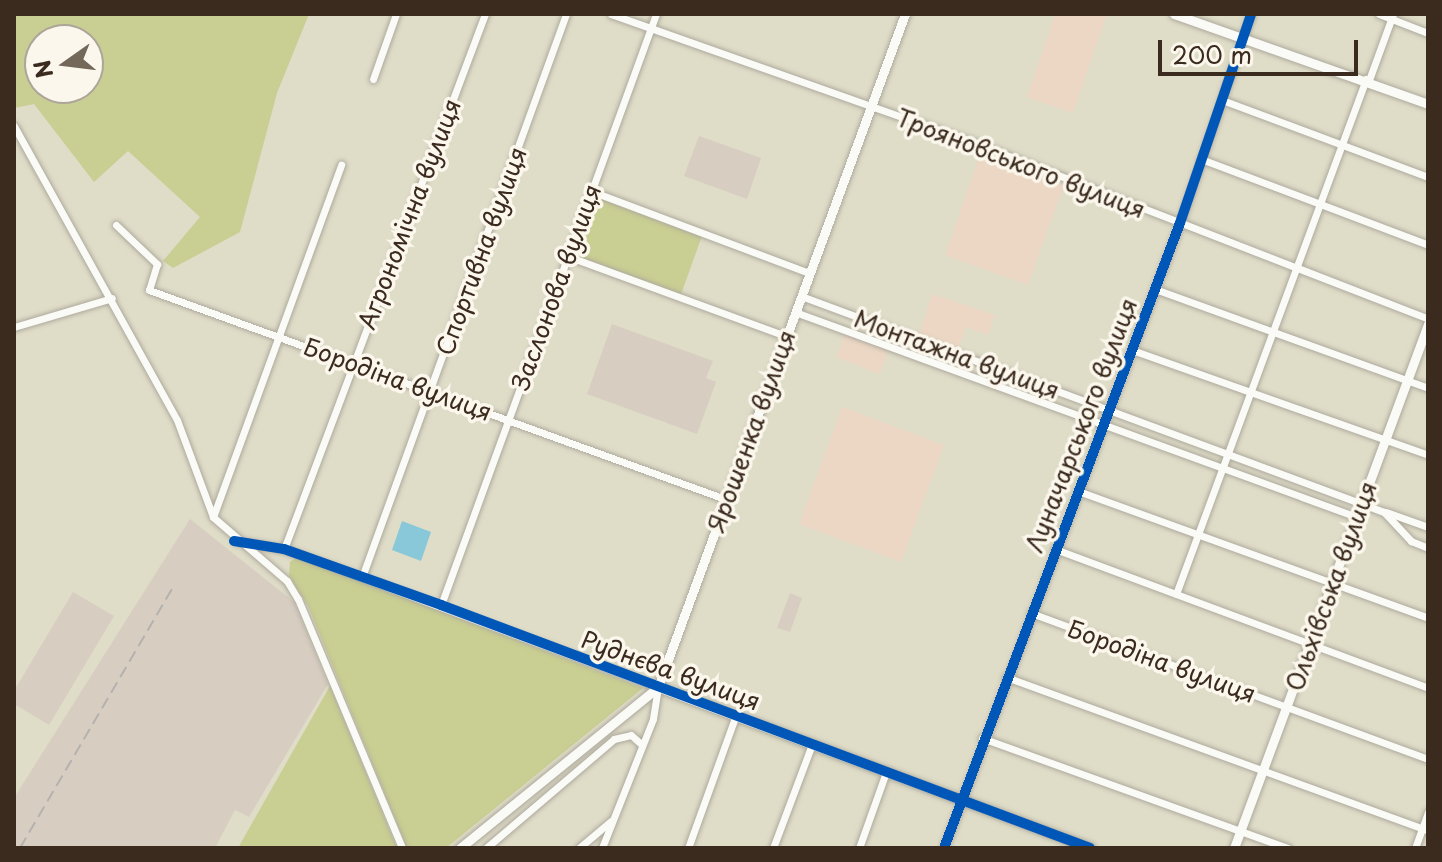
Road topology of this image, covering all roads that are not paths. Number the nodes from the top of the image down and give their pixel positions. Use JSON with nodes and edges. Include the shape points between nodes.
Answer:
{"nodes":[{"id":1,"x":396,"y":14,"type":"edge"},
{"id":2,"x":485,"y":14,"type":"edge"},
{"id":3,"x":566,"y":14,"type":"edge"},
{"id":4,"x":611,"y":14,"type":"edge"},
{"id":5,"x":656,"y":14,"type":"edge"},
{"id":6,"x":905,"y":14,"type":"edge"},
{"id":7,"x":1174,"y":14,"type":"edge"},
{"id":8,"x":1251,"y":14,"type":"edge"},
{"id":9,"x":1379,"y":14,"type":"edge"},
{"id":10,"x":1392,"y":16,"type":"edge"},
{"id":11,"x":651,"y":26,"type":"junction"},
{"id":12,"x":1428,"y":33,"type":"edge"},
{"id":13,"x":1243,"y":38,"type":"junction"},
{"id":14,"x":373,"y":79,"type":"dead end"},
{"id":15,"x":1367,"y":80,"type":"junction"},
{"id":16,"x":1222,"y":100,"type":"junction"},
{"id":17,"x":1428,"y":104,"type":"edge"},
{"id":18,"x":870,"y":107,"type":"junction"},
{"id":19,"x":14,"y":126,"type":"edge"},
{"id":20,"x":1343,"y":144,"type":"junction"},
{"id":21,"x":1201,"y":159,"type":"junction"},
{"id":22,"x":341,"y":165,"type":"dead end"},
{"id":23,"x":1428,"y":177,"type":"edge"},
{"id":24,"x":591,"y":191,"type":"junction"},
{"id":25,"x":1321,"y":204,"type":"junction"},
{"id":26,"x":1180,"y":223,"type":"junction"},
{"id":27,"x":116,"y":225,"type":"dead end"},
{"id":28,"x":1428,"y":245,"type":"edge"},
{"id":29,"x":567,"y":256,"type":"junction"},
{"id":30,"x":1296,"y":268,"type":"junction"},
{"id":31,"x":809,"y":273,"type":"junction"},
{"id":32,"x":1155,"y":289,"type":"junction"},
{"id":33,"x":801,"y":296,"type":"junction"},
{"id":34,"x":112,"y":298,"type":"junction"},
{"id":35,"x":795,"y":312,"type":"junction"},
{"id":36,"x":1428,"y":321,"type":"edge"},
{"id":37,"x":14,"y":327,"type":"edge"},
{"id":38,"x":1272,"y":331,"type":"junction"},
{"id":39,"x":280,"y":336,"type":"junction"},
{"id":40,"x":786,"y":336,"type":"junction"},
{"id":41,"x":1132,"y":350,"type":"junction"},
{"id":42,"x":353,"y":363,"type":"junction"},
{"id":43,"x":1407,"y":381,"type":"junction"},
{"id":44,"x":1428,"y":388,"type":"edge"},
{"id":45,"x":428,"y":389,"type":"junction"},
{"id":46,"x":1250,"y":392,"type":"junction"},
{"id":47,"x":1109,"y":410,"type":"junction"},
{"id":48,"x":508,"y":420,"type":"junction"},
{"id":49,"x":1103,"y":424,"type":"junction"},
{"id":50,"x":1385,"y":440,"type":"junction"},
{"id":51,"x":1229,"y":454,"type":"junction"},
{"id":52,"x":1428,"y":455,"type":"edge"},
{"id":53,"x":1223,"y":468,"type":"junction"},
{"id":54,"x":1078,"y":491,"type":"junction"},
{"id":55,"x":725,"y":499,"type":"junction"},
{"id":56,"x":1362,"y":503,"type":"junction"},
{"id":57,"x":1384,"y":512,"type":"junction"},
{"id":58,"x":213,"y":517,"type":"junction"},
{"id":59,"x":1357,"y":517,"type":"junction"},
{"id":60,"x":1428,"y":527,"type":"edge"},
{"id":61,"x":1198,"y":534,"type":"junction"},
{"id":62,"x":234,"y":541,"type":"junction"},
{"id":63,"x":1428,"y":548,"type":"edge"},
{"id":64,"x":284,"y":549,"type":"junction"},
{"id":65,"x":1055,"y":549,"type":"junction"},
{"id":66,"x":362,"y":577,"type":"junction"},
{"id":67,"x":1333,"y":582,"type":"junction"},
{"id":68,"x":1176,"y":594,"type":"junction"},
{"id":69,"x":441,"y":605,"type":"junction"},
{"id":70,"x":1031,"y":613,"type":"junction"},
{"id":71,"x":1428,"y":618,"type":"edge"},
{"id":72,"x":1310,"y":644,"type":"junction"},
{"id":73,"x":1006,"y":677,"type":"junction"},
{"id":74,"x":658,"y":687,"type":"junction"},
{"id":75,"x":1428,"y":688,"type":"edge"},
{"id":76,"x":1286,"y":707,"type":"junction"},
{"id":77,"x":736,"y":714,"type":"junction"},
{"id":78,"x":982,"y":738,"type":"junction"},
{"id":79,"x":641,"y":744,"type":"junction"},
{"id":80,"x":812,"y":744,"type":"junction"},
{"id":81,"x":1428,"y":759,"type":"edge"},
{"id":82,"x":1263,"y":770,"type":"junction"},
{"id":83,"x":886,"y":772,"type":"junction"},
{"id":84,"x":959,"y":800,"type":"junction"},
{"id":85,"x":1428,"y":812,"type":"edge"},
{"id":86,"x":613,"y":819,"type":"junction"},
{"id":87,"x":1240,"y":830,"type":"junction"},
{"id":88,"x":1425,"y":830,"type":"edge"},
{"id":89,"x":402,"y":848,"type":"edge"},
{"id":90,"x":460,"y":848,"type":"edge"},
{"id":91,"x":486,"y":848,"type":"edge"},
{"id":92,"x":579,"y":848,"type":"edge"},
{"id":93,"x":602,"y":848,"type":"edge"},
{"id":94,"x":688,"y":848,"type":"edge"},
{"id":95,"x":773,"y":848,"type":"edge"},
{"id":96,"x":859,"y":848,"type":"edge"},
{"id":97,"x":944,"y":848,"type":"edge"},
{"id":98,"x":1090,"y":848,"type":"edge"},
{"id":99,"x":1234,"y":848,"type":"edge"},
{"id":100,"x":1288,"y":848,"type":"edge"},
{"id":101,"x":1415,"y":848,"type":"edge"}],
"edges":[{"from":1,"to":14,"type":"street"},
{"from":2,"to":42,"type":"street","name":"Агрономічна вулиця"},
{"from":3,"to":45,"type":"street","name":"Спортивна вулиця"},
{"from":4,"to":11,"type":"street","name":"Трояновського вулиця"},
{"from":5,"to":11,"type":"street","name":"Заслонова вулиця"},
{"from":6,"to":18,"type":"street","name":"Ярошенка вулиця"},
{"from":7,"to":13,"type":"street"},
{"from":8,"to":13,"type":"street","name":"Луначарського вулиця"},
{"from":9,"to":10,"type":"street"},
{"from":10,"to":12,"type":"street"},
{"from":10,"to":15,"type":"street"},
{"from":11,"to":18,"type":"street","name":"Трояновського вулиця"},
{"from":11,"to":24,"type":"street","name":"Заслонова вулиця"},
{"from":13,"to":15,"type":"street"},
{"from":13,"to":16,"type":"street","name":"Луначарського вулиця"},
{"from":15,"to":17,"type":"street"},
{"from":15,"to":20,"type":"street"},
{"from":16,"to":20,"type":"street"},
{"from":16,"to":21,"type":"street","name":"Луначарського вулиця"},
{"from":18,"to":26,"type":"street","name":"Трояновського вулиця"},
{"from":18,"to":31,"type":"street","name":"Ярошенка вулиця"},
{"from":19,"to":34,"type":"street"},
{"from":20,"to":23,"type":"street"},
{"from":20,"to":25,"type":"street"},
{"from":21,"to":25,"type":"street"},
{"from":21,"to":26,"type":"street","name":"Луначарського вулиця"},
{"from":22,"to":39,"type":"street"},
{"from":24,"to":29,"type":"street","name":"Заслонова вулиця"},
{"from":24,"to":31,"type":"street"},
{"from":25,"to":28,"type":"street"},
{"from":25,"to":30,"type":"street"},
{"from":26,"to":30,"type":"street","name":"Трояновського вулиця"},
{"from":26,"to":32,"type":"street","name":"Луначарського вулиця"},
{"from":27,"to":39,"type":"street","name":"Бородіна вулиця","via":[[157,264],[149,290]]},
{"from":29,"to":40,"type":"street"},
{"from":29,"to":48,"type":"street","name":"Заслонова вулиця"},
{"from":30,"to":36,"type":"street","name":"Трояновського вулиця"},
{"from":30,"to":38,"type":"street"},
{"from":31,"to":33,"type":"street","name":"Ярошенка вулиця"},
{"from":32,"to":38,"type":"street"},
{"from":32,"to":41,"type":"street","name":"Луначарського вулиця"},
{"from":33,"to":35,"type":"street","name":"Ярошенка вулиця"},
{"from":33,"to":47,"type":"street","name":"Монтажна вулиця"},
{"from":34,"to":37,"type":"street"},
{"from":34,"to":58,"type":"street","via":[[177,420]]},
{"from":35,"to":40,"type":"street","name":"Ярошенка вулиця"},
{"from":35,"to":49,"type":"street","name":"Монтажна вулиця"},
{"from":36,"to":43,"type":"street","name":"Ольхівська вулиця"},
{"from":38,"to":43,"type":"street"},
{"from":38,"to":46,"type":"street"},
{"from":39,"to":42,"type":"street","name":"Бородіна вулиця"},
{"from":39,"to":58,"type":"street"},
{"from":40,"to":55,"type":"street","name":"Ярошенка вулиця"},
{"from":41,"to":46,"type":"street"},
{"from":41,"to":47,"type":"street","name":"Луначарського вулиця"},
{"from":42,"to":45,"type":"street","name":"Бородіна вулиця"},
{"from":42,"to":64,"type":"street","name":"Агрономічна вулиця"},
{"from":43,"to":44,"type":"street"},
{"from":43,"to":50,"type":"street","name":"Ольхівська вулиця"},
{"from":45,"to":48,"type":"street","name":"Бородіна вулиця"},
{"from":45,"to":66,"type":"street","name":"Спортивна вулиця"},
{"from":46,"to":50,"type":"street"},
{"from":46,"to":51,"type":"street"},
{"from":47,"to":49,"type":"street","name":"Луначарського вулиця"},
{"from":47,"to":51,"type":"street","name":"Монтажна вулиця"},
{"from":48,"to":55,"type":"street","name":"Бородіна вулиця"},
{"from":48,"to":69,"type":"street","name":"Заслонова вулиця"},
{"from":49,"to":53,"type":"street","name":"Монтажна вулиця"},
{"from":49,"to":54,"type":"street","name":"Луначарського вулиця"},
{"from":50,"to":52,"type":"street"},
{"from":50,"to":56,"type":"street","name":"Ольхівська вулиця"},
{"from":51,"to":53,"type":"street"},
{"from":51,"to":56,"type":"street","name":"Монтажна вулиця"},
{"from":53,"to":59,"type":"street","name":"Монтажна вулиця"},
{"from":53,"to":61,"type":"street"},
{"from":54,"to":61,"type":"street"},
{"from":54,"to":65,"type":"street","name":"Луначарського вулиця"},
{"from":55,"to":74,"type":"street","name":"Ярошенка вулиця"},
{"from":56,"to":57,"type":"street","name":"Монтажна вулиця"},
{"from":56,"to":59,"type":"street","name":"Ольхівська вулиця"},
{"from":57,"to":60,"type":"street","name":"Монтажна вулиця"},
{"from":57,"to":63,"type":"street","name":"Монтажна вулиця","via":[[1411,541]]},
{"from":58,"to":62,"type":"street"},
{"from":59,"to":67,"type":"street","name":"Ольхівська вулиця"},
{"from":61,"to":67,"type":"street"},
{"from":61,"to":68,"type":"street"},
{"from":62,"to":64,"type":"street","name":"Руднєва вулиця"},
{"from":62,"to":89,"type":"street","via":[[294,590]]},
{"from":64,"to":66,"type":"street","name":"Руднєва вулиця"},
{"from":65,"to":68,"type":"street"},
{"from":65,"to":70,"type":"street","name":"Луначарського вулиця"},
{"from":66,"to":69,"type":"street","name":"Руднєва вулиця"},
{"from":67,"to":71,"type":"street"},
{"from":67,"to":72,"type":"street","name":"Ольхівська вулиця"},
{"from":68,"to":72,"type":"street"},
{"from":69,"to":74,"type":"street","name":"Руднєва вулиця"},
{"from":70,"to":73,"type":"street","name":"Луначарського вулиця"},
{"from":70,"to":76,"type":"street","name":"Бородіна вулиця"},
{"from":72,"to":75,"type":"street"},
{"from":72,"to":76,"type":"street","name":"Ольхівська вулиця"},
{"from":73,"to":78,"type":"street","name":"Луначарського вулиця"},
{"from":73,"to":82,"type":"street"},
{"from":74,"to":77,"type":"street","name":"Руднєва вулиця"},
{"from":74,"to":79,"type":"street","name":"Ярошенка вулиця","via":[[658,705]]},
{"from":74,"to":90,"type":"street"},
{"from":76,"to":81,"type":"street","name":"Бородіна вулиця"},
{"from":76,"to":82,"type":"street","name":"Ольхівська вулиця"},
{"from":77,"to":80,"type":"street","name":"Руднєва вулиця"},
{"from":77,"to":94,"type":"street"},
{"from":78,"to":84,"type":"street","name":"Луначарського вулиця"},
{"from":78,"to":87,"type":"street"},
{"from":79,"to":86,"type":"street","name":"Ярошенка вулиця"},
{"from":79,"to":91,"type":"street","via":[[631,735],[614,739]]},
{"from":80,"to":83,"type":"street","name":"Руднєва вулиця"},
{"from":80,"to":95,"type":"street"},
{"from":82,"to":87,"type":"street","name":"Ольхівська вулиця"},
{"from":82,"to":88,"type":"street"},
{"from":83,"to":84,"type":"street","name":"Руднєва вулиця"},
{"from":83,"to":96,"type":"street"},
{"from":84,"to":97,"type":"street","name":"Луначарського вулиця"},
{"from":84,"to":98,"type":"street","name":"Руднєва вулиця"},
{"from":85,"to":88,"type":"street"},
{"from":86,"to":92,"type":"street"},
{"from":86,"to":93,"type":"street","name":"Ярошенка вулиця"},
{"from":87,"to":99,"type":"street","name":"Ольхівська вулиця"},
{"from":87,"to":100,"type":"street"},
{"from":88,"to":101,"type":"street"}]}
